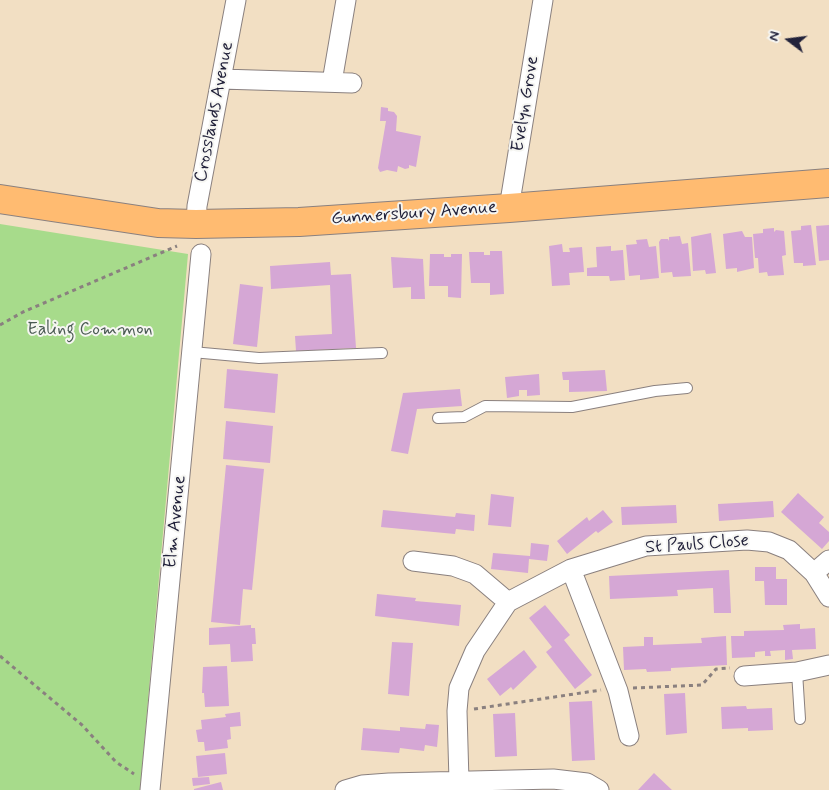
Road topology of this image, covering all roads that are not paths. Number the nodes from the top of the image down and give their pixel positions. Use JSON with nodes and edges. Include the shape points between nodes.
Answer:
{"nodes":[{"id":1,"x":236,"y":0,"type":"edge"},
{"id":2,"x":346,"y":0,"type":"edge"},
{"id":3,"x":543,"y":0,"type":"edge"},
{"id":4,"x":221,"y":79,"type":"junction"},
{"id":5,"x":332,"y":82,"type":"junction"},
{"id":6,"x":352,"y":83,"type":"dead end"},
{"id":7,"x":829,"y":183,"type":"edge"},
{"id":8,"x":0,"y":200,"type":"edge"},
{"id":9,"x":509,"y":208,"type":"junction"},
{"id":10,"x":191,"y":233,"type":"junction"},
{"id":11,"x":201,"y":254,"type":"dead end"},
{"id":12,"x":192,"y":352,"type":"junction"},
{"id":13,"x":382,"y":353,"type":"dead end"},
{"id":14,"x":687,"y":388,"type":"dead end"},
{"id":15,"x":438,"y":418,"type":"dead end"},
{"id":16,"x":829,"y":560,"type":"edge"},
{"id":17,"x":413,"y":561,"type":"dead end"},
{"id":18,"x":571,"y":569,"type":"junction"},
{"id":19,"x":814,"y":573,"type":"junction"},
{"id":20,"x":829,"y":597,"type":"edge"},
{"id":21,"x":508,"y":602,"type":"junction"},
{"id":22,"x":829,"y":664,"type":"edge"},
{"id":23,"x":797,"y":672,"type":"junction"},
{"id":24,"x":744,"y":676,"type":"road end"},
{"id":25,"x":800,"y":719,"type":"dead end"},
{"id":26,"x":629,"y":736,"type":"dead end"},
{"id":27,"x":459,"y":781,"type":"junction"},
{"id":28,"x":150,"y":787,"type":"edge"},
{"id":29,"x":390,"y":787,"type":"edge"},
{"id":30,"x":345,"y":790,"type":"edge"},
{"id":31,"x":598,"y":790,"type":"edge"}],
"edges":[{"from":1,"to":4,"type":"street","name":"Crosslands Avenue"},
{"from":2,"to":5,"type":"street"},
{"from":3,"to":9,"type":"street","name":"Evelyn Grove"},
{"from":4,"to":5,"type":"street"},
{"from":4,"to":10,"type":"street","name":"Crosslands Avenue"},
{"from":5,"to":6,"type":"street"},
{"from":7,"to":9,"type":"highway","name":"Gunnersbury Avenue","via":[[620,206]]},
{"from":8,"to":10,"type":"highway","name":"Gunnersbury Avenue","via":[[158,224]]},
{"from":9,"to":10,"type":"highway","name":"Gunnersbury Avenue","via":[[299,222]]},
{"from":11,"to":12,"type":"street","name":"Elm Avenue"},
{"from":12,"to":13,"type":"lane","via":[[259,358]]},
{"from":12,"to":28,"type":"street","name":"Elm Avenue"},
{"from":14,"to":15,"type":"lane","via":[[572,407],[485,406],[464,418]]},
{"from":16,"to":19,"type":"street"},
{"from":17,"to":21,"type":"street","via":[[453,566],[475,574]]},
{"from":18,"to":19,"type":"street","name":"St Pauls Close","via":[[646,546],[747,540],[770,542],[789,550]]},
{"from":18,"to":21,"type":"street","name":"St Pauls Close"},
{"from":18,"to":26,"type":"street","via":[[617,689]]},
{"from":19,"to":20,"type":"street","name":"St Pauls Close"},
{"from":21,"to":27,"type":"street","name":"St Pauls Close","via":[[475,651],[460,688],[457,711]]},
{"from":22,"to":23,"type":"street"},
{"from":23,"to":24,"type":"street"},
{"from":23,"to":25,"type":"lane"},
{"from":27,"to":29,"type":"street"},
{"from":27,"to":31,"type":"street","via":[[572,780],[587,783]]},
{"from":29,"to":30,"type":"street","via":[[362,785]]}]}
